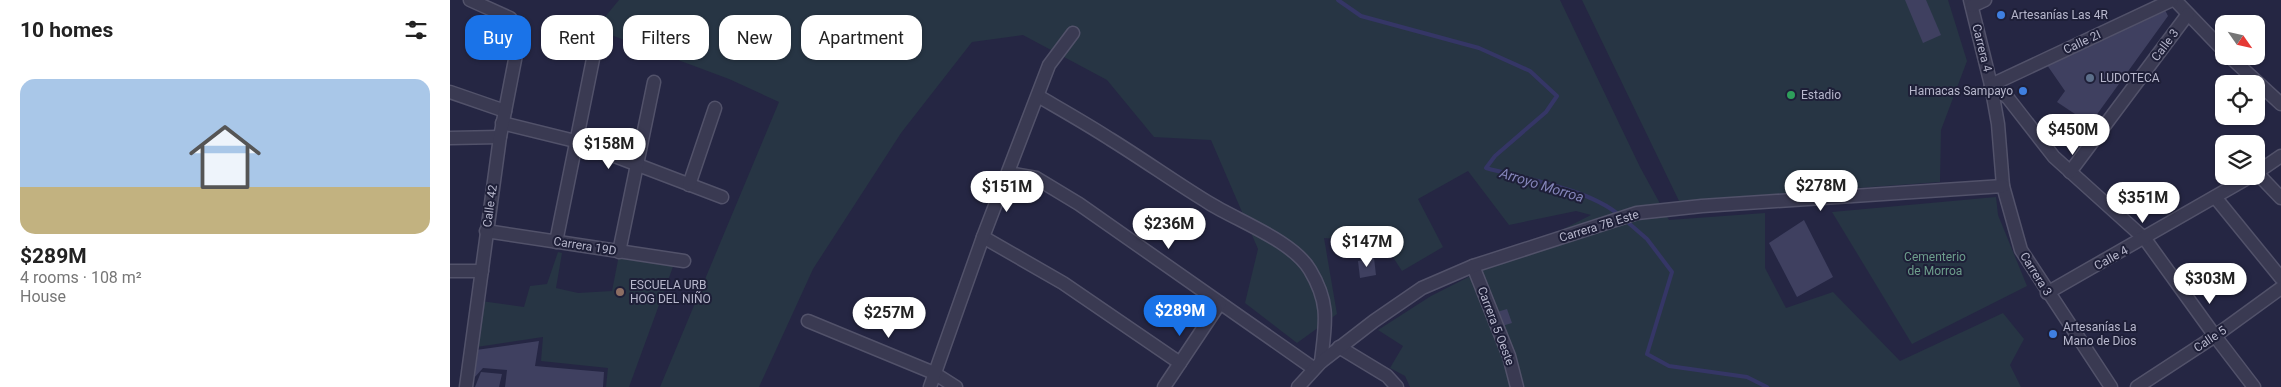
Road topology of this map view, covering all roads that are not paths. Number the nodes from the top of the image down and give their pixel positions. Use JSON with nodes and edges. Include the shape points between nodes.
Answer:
{"nodes":[{"id":1,"x":470,"y":0,"type":"edge"},
{"id":2,"x":1985,"y":0,"type":"edge"},
{"id":3,"x":2173,"y":0,"type":"edge"},
{"id":4,"x":1971,"y":3,"type":"edge"},
{"id":5,"x":2188,"y":14,"type":"junction"},
{"id":6,"x":1073,"y":33,"type":"dead end"},
{"id":7,"x":2215,"y":42,"type":"edge"},
{"id":8,"x":593,"y":60,"type":"edge"},
{"id":9,"x":2239,"y":65,"type":"edge"},
{"id":10,"x":654,"y":82,"type":"dead end"},
{"id":11,"x":1991,"y":85,"type":"junction"},
{"id":12,"x":450,"y":92,"type":"edge"},
{"id":13,"x":1038,"y":96,"type":"junction"},
{"id":14,"x":2281,"y":104,"type":"edge"},
{"id":15,"x":715,"y":108,"type":"dead end"},
{"id":16,"x":503,"y":117,"type":"junction"},
{"id":17,"x":500,"y":137,"type":"junction"},
{"id":18,"x":450,"y":138,"type":"edge"},
{"id":19,"x":575,"y":141,"type":"junction"},
{"id":20,"x":2281,"y":156,"type":"edge"},
{"id":21,"x":637,"y":166,"type":"junction"},
{"id":22,"x":2265,"y":167,"type":"edge"},
{"id":23,"x":1008,"y":172,"type":"junction"},
{"id":24,"x":2070,"y":172,"type":"junction"},
{"id":25,"x":2265,"y":183,"type":"edge"},
{"id":26,"x":690,"y":185,"type":"junction"},
{"id":27,"x":2236,"y":185,"type":"edge"},
{"id":28,"x":2003,"y":186,"type":"junction"},
{"id":29,"x":722,"y":197,"type":"dead end"},
{"id":30,"x":2215,"y":197,"type":"junction"},
{"id":31,"x":2281,"y":198,"type":"edge"},
{"id":32,"x":486,"y":231,"type":"junction"},
{"id":33,"x":983,"y":237,"type":"junction"},
{"id":34,"x":2145,"y":239,"type":"junction"},
{"id":35,"x":556,"y":242,"type":"junction"},
{"id":36,"x":620,"y":252,"type":"junction"},
{"id":37,"x":684,"y":261,"type":"dead end"},
{"id":38,"x":1473,"y":266,"type":"junction"},
{"id":39,"x":450,"y":271,"type":"edge"},
{"id":40,"x":482,"y":271,"type":"junction"},
{"id":41,"x":2281,"y":278,"type":"edge"},
{"id":42,"x":2281,"y":288,"type":"edge"},
{"id":43,"x":2047,"y":293,"type":"junction"},
{"id":44,"x":1220,"y":303,"type":"junction"},
{"id":45,"x":808,"y":321,"type":"dead end"},
{"id":46,"x":2215,"y":336,"type":"junction"},
{"id":47,"x":1339,"y":347,"type":"junction"},
{"id":48,"x":1180,"y":363,"type":"junction"},
{"id":49,"x":1317,"y":365,"type":"junction"},
{"id":50,"x":934,"y":373,"type":"junction"},
{"id":51,"x":466,"y":387,"type":"edge"},
{"id":52,"x":930,"y":387,"type":"edge"},
{"id":53,"x":956,"y":387,"type":"edge"},
{"id":54,"x":1164,"y":387,"type":"edge"},
{"id":55,"x":1298,"y":387,"type":"edge"},
{"id":56,"x":1397,"y":387,"type":"edge"},
{"id":57,"x":1518,"y":387,"type":"edge"},
{"id":58,"x":2111,"y":387,"type":"edge"},
{"id":59,"x":2138,"y":387,"type":"edge"},
{"id":60,"x":2254,"y":387,"type":"edge"}],
"edges":[{"from":1,"to":16,"type":"street","name":"Calle 42","via":[[510,18],[518,27],[519,39]]},
{"from":2,"to":4,"type":"street"},
{"from":3,"to":5,"type":"street"},
{"from":3,"to":11,"type":"street","name":"Calle 2I"},
{"from":4,"to":11,"type":"street","name":"Carrera 4"},
{"from":5,"to":7,"type":"street"},
{"from":5,"to":24,"type":"street","name":"Calle 3"},
{"from":6,"to":13,"type":"street","via":[[1049,64]]},
{"from":8,"to":19,"type":"street"},
{"from":9,"to":14,"type":"street"},
{"from":10,"to":21,"type":"street"},
{"from":11,"to":24,"type":"street","name":"Carrera 4","via":[[2008,98],[2054,157]]},
{"from":11,"to":28,"type":"street","name":"Carrera 3"},
{"from":12,"to":16,"type":"street"},
{"from":13,"to":23,"type":"street"},
{"from":13,"to":49,"type":"street","via":[[1209,203],[1287,246],[1300,257],[1318,286],[1326,316]]},
{"from":15,"to":26,"type":"street"},
{"from":16,"to":17,"type":"street","name":"Calle 42"},
{"from":16,"to":19,"type":"street"},
{"from":17,"to":18,"type":"street"},
{"from":17,"to":32,"type":"street","name":"Calle 42"},
{"from":19,"to":21,"type":"street"},
{"from":19,"to":35,"type":"street"},
{"from":20,"to":22,"type":"street","name":"Calle 4"},
{"from":21,"to":26,"type":"street"},
{"from":21,"to":36,"type":"street"},
{"from":23,"to":33,"type":"street"},
{"from":23,"to":44,"type":"street","via":[[1036,178],[1073,200]]},
{"from":24,"to":34,"type":"street","name":"Carrera 4"},
{"from":25,"to":31,"type":"street"},
{"from":26,"to":29,"type":"street"},
{"from":27,"to":30,"type":"street","name":"Calle 4"},
{"from":28,"to":38,"type":"street","name":"Carrera 7B Este","via":[[1637,213]]},
{"from":28,"to":43,"type":"street","name":"Carrera 3","via":[[2021,250]]},
{"from":30,"to":34,"type":"street","name":"Calle 4"},
{"from":30,"to":41,"type":"street"},
{"from":32,"to":35,"type":"street","name":"Carrera 19D"},
{"from":32,"to":40,"type":"street","name":"Calle 42"},
{"from":33,"to":48,"type":"street","via":[[1063,283]]},
{"from":33,"to":50,"type":"street"},
{"from":34,"to":43,"type":"street","name":"Calle 4"},
{"from":34,"to":46,"type":"street","name":"Carrera 4"},
{"from":35,"to":36,"type":"street","name":"Carrera 19D"},
{"from":36,"to":37,"type":"street","name":"Carrera 19D"},
{"from":38,"to":47,"type":"street","name":"Carrera 7B Este","via":[[1422,288]]},
{"from":38,"to":57,"type":"street","name":"Carrera 5 Oeste"},
{"from":39,"to":40,"type":"street"},
{"from":40,"to":51,"type":"street","name":"Calle 42"},
{"from":42,"to":46,"type":"street","name":"Calle 5"},
{"from":43,"to":58,"type":"street","name":"Carrera 3"},
{"from":44,"to":48,"type":"street"},
{"from":44,"to":49,"type":"street"},
{"from":45,"to":50,"type":"street"},
{"from":46,"to":59,"type":"street","name":"Calle 5"},
{"from":46,"to":60,"type":"street","name":"Carrera 4"},
{"from":47,"to":49,"type":"street","name":"Carrera 7B Este"},
{"from":47,"to":56,"type":"street","via":[[1387,376]]},
{"from":48,"to":54,"type":"street"},
{"from":49,"to":55,"type":"street","name":"Carrera 7B Este"},
{"from":50,"to":52,"type":"street"},
{"from":50,"to":53,"type":"street"}]}
